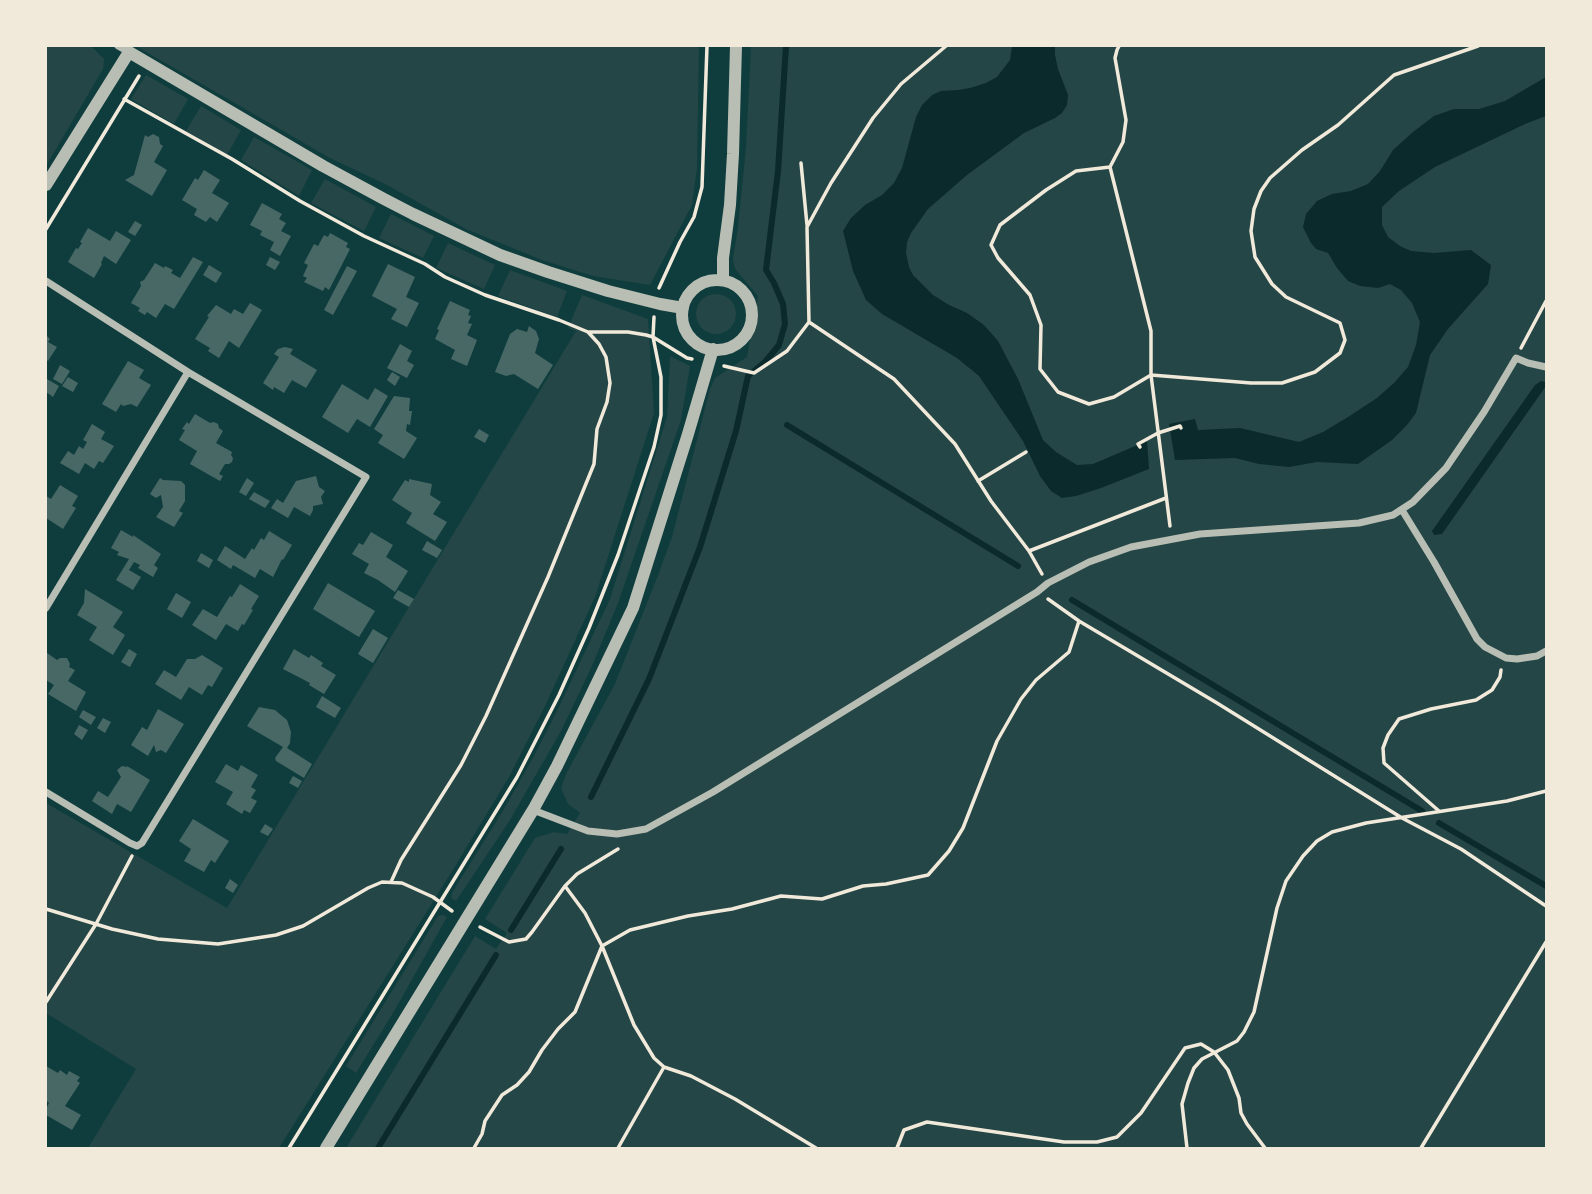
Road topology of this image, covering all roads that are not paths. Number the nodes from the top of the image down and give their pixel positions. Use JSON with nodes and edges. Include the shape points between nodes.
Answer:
{"nodes":[{"id":1,"x":736,"y":46,"type":"edge"},
{"id":2,"x":123,"y":49,"type":"edge"},
{"id":3,"x":46,"y":185,"type":"edge"},
{"id":4,"x":723,"y":280,"type":"junction"},
{"id":5,"x":46,"y":281,"type":"edge"},
{"id":6,"x":683,"y":308,"type":"junction"},
{"id":7,"x":713,"y":349,"type":"junction"},
{"id":8,"x":1546,"y":367,"type":"edge"},
{"id":9,"x":188,"y":372,"type":"junction"},
{"id":10,"x":1402,"y":510,"type":"junction"},
{"id":11,"x":46,"y":608,"type":"edge"},
{"id":12,"x":1546,"y":651,"type":"edge"},
{"id":13,"x":46,"y":793,"type":"edge"},
{"id":14,"x":533,"y":810,"type":"junction"},
{"id":15,"x":326,"y":1149,"type":"edge"}],
"edges":[{"from":1,"to":4,"type":"street"},
{"from":2,"to":3,"type":"street"},
{"from":2,"to":6,"type":"street","via":[[413,215],[548,272]]},
{"from":4,"to":6,"type":"street","via":[[693,289]]},
{"from":4,"to":7,"type":"street","via":[[743,292],[752,314],[750,326],[736,344]]},
{"from":5,"to":9,"type":"street"},
{"from":6,"to":7,"type":"street","via":[[682,319],[692,340]]},
{"from":7,"to":14,"type":"street","via":[[633,608]]},
{"from":8,"to":10,"type":"street","via":[[1516,358],[1446,468]]},
{"from":9,"to":11,"type":"street"},
{"from":9,"to":13,"type":"street","via":[[366,477],[142,843],[130,843]]},
{"from":10,"to":12,"type":"street","via":[[1476,639],[1506,658]]},
{"from":10,"to":14,"type":"street","via":[[1359,523],[1172,538],[1089,562],[646,829],[617,834],[588,831]]},
{"from":14,"to":15,"type":"street"}]}
